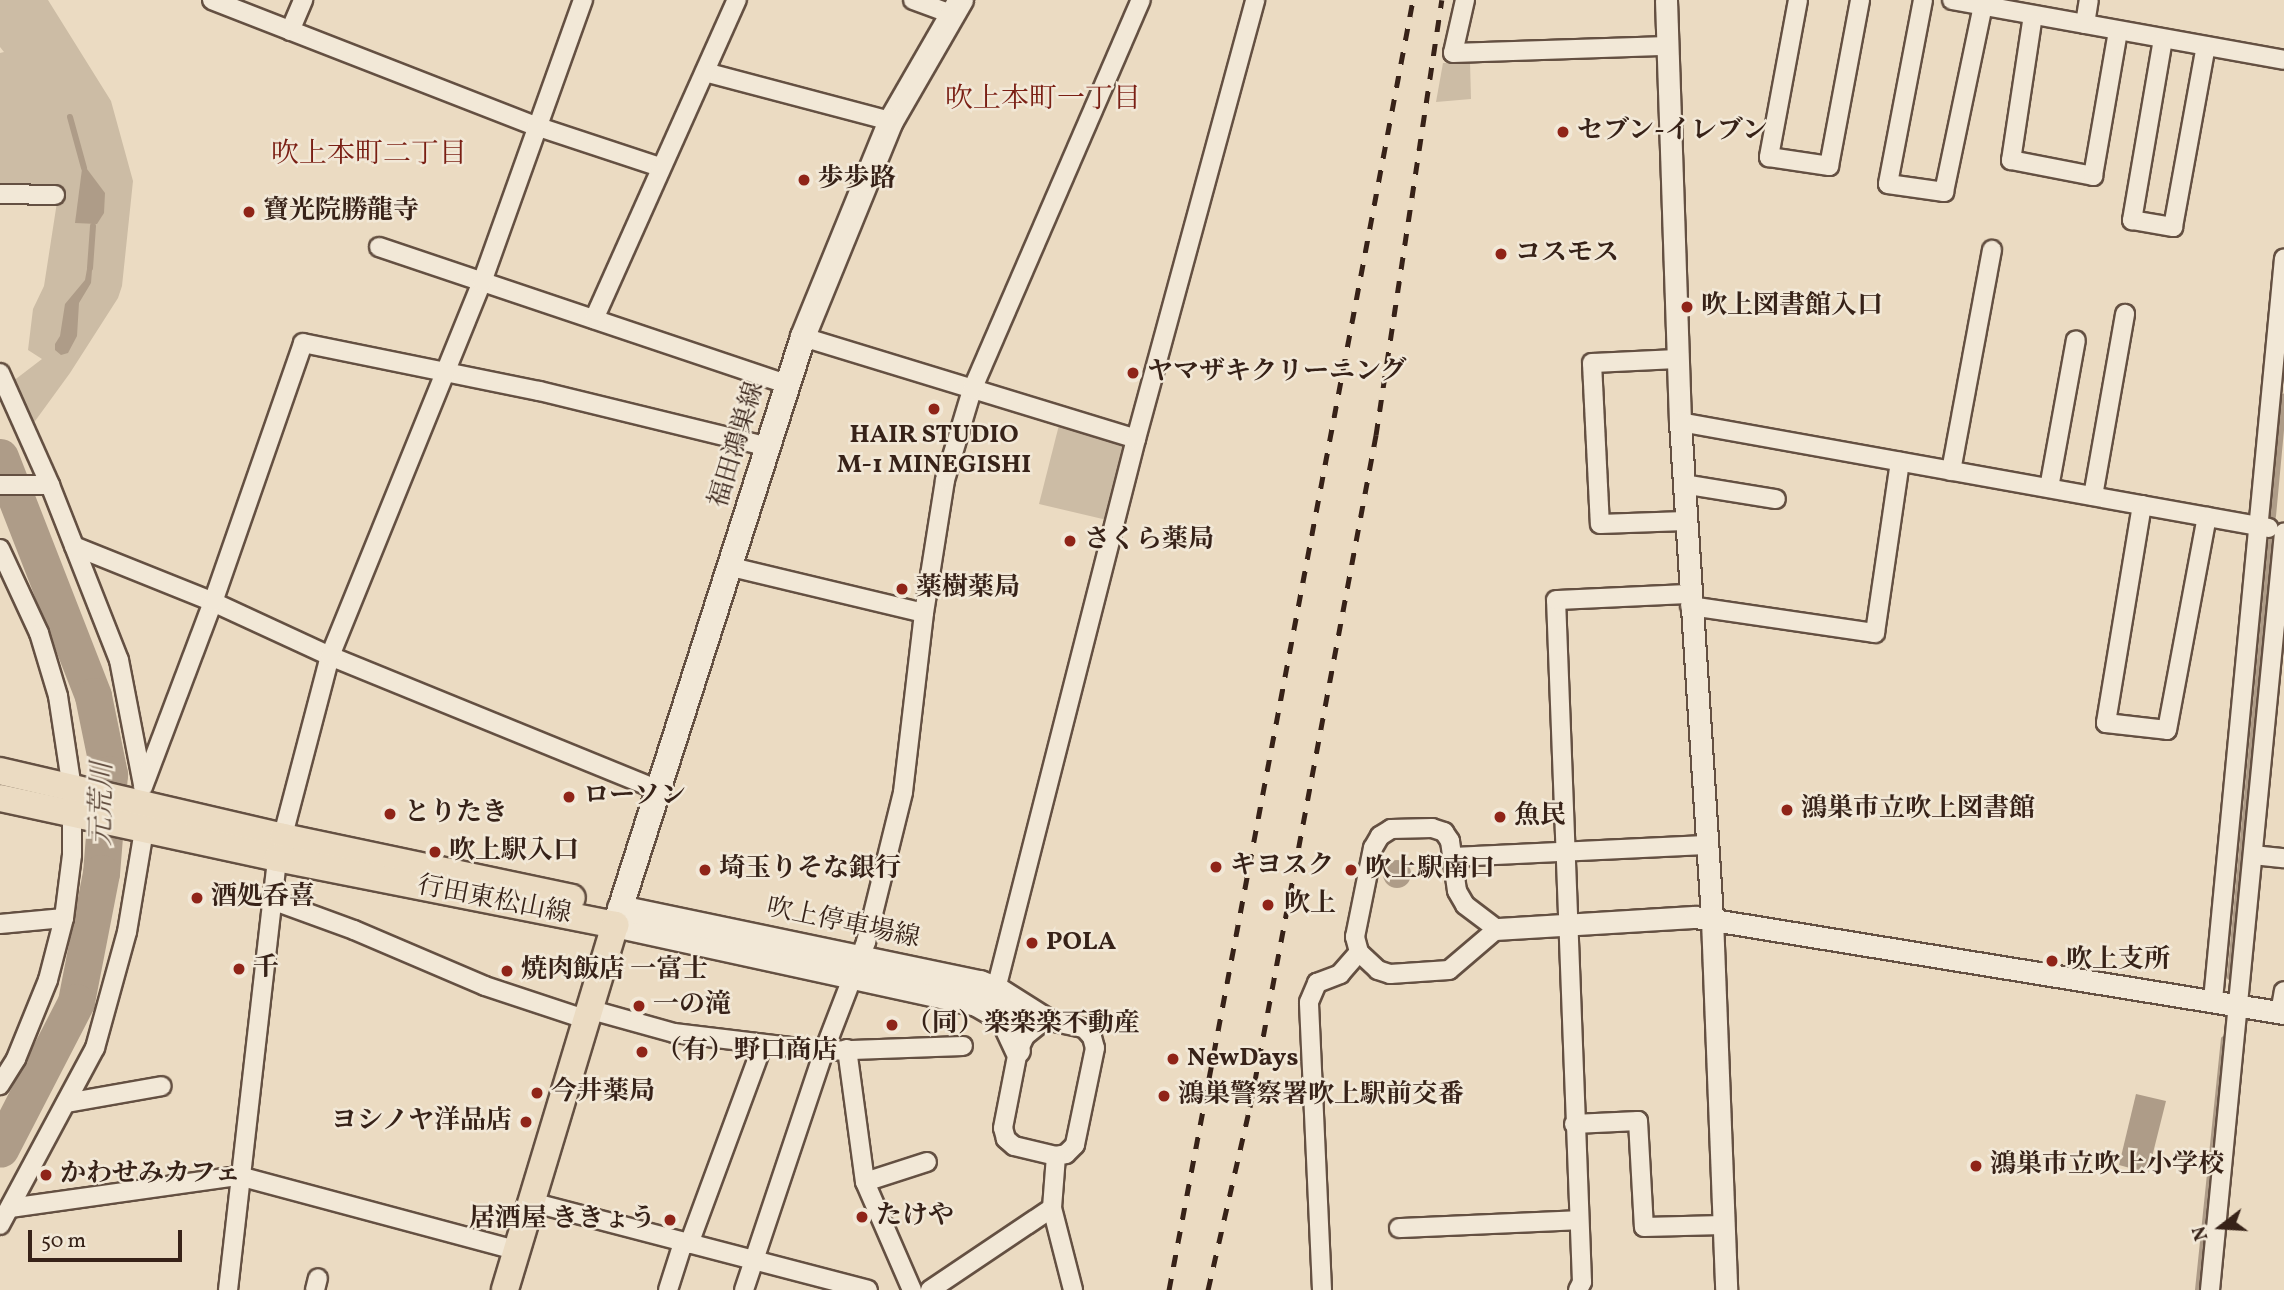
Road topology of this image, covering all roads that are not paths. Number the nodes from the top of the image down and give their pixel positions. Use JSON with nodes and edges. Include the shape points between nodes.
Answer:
{"nodes":[{"id":1,"x":212,"y":0,"type":"edge"},
{"id":2,"x":303,"y":0,"type":"edge"},
{"id":3,"x":583,"y":0,"type":"edge"},
{"id":4,"x":737,"y":0,"type":"edge"},
{"id":5,"x":913,"y":0,"type":"edge"},
{"id":6,"x":1141,"y":0,"type":"edge"},
{"id":7,"x":1255,"y":0,"type":"edge"},
{"id":8,"x":1465,"y":0,"type":"edge"},
{"id":9,"x":1667,"y":0,"type":"edge"},
{"id":10,"x":1798,"y":0,"type":"edge"},
{"id":11,"x":1860,"y":0,"type":"edge"},
{"id":12,"x":1923,"y":0,"type":"edge"},
{"id":13,"x":1952,"y":0,"type":"edge"},
{"id":14,"x":2089,"y":0,"type":"edge"},
{"id":15,"x":1983,"y":6,"type":"junction"},
{"id":16,"x":956,"y":7,"type":"edge"},
{"id":17,"x":2032,"y":15,"type":"junction"},
{"id":18,"x":2085,"y":24,"type":"junction"},
{"id":19,"x":290,"y":31,"type":"junction"},
{"id":20,"x":2118,"y":31,"type":"junction"},
{"id":21,"x":2163,"y":39,"type":"junction"},
{"id":22,"x":1668,"y":46,"type":"junction"},
{"id":23,"x":2206,"y":46,"type":"junction"},
{"id":24,"x":2284,"y":60,"type":"edge"},
{"id":25,"x":705,"y":72,"type":"junction"},
{"id":26,"x":891,"y":121,"type":"junction"},
{"id":27,"x":536,"y":126,"type":"junction"},
{"id":28,"x":660,"y":167,"type":"junction"},
{"id":29,"x":0,"y":194,"type":"edge"},
{"id":30,"x":55,"y":195,"type":"dead end"},
{"id":31,"x":379,"y":247,"type":"dead end"},
{"id":32,"x":1992,"y":250,"type":"dead end"},
{"id":33,"x":2284,"y":258,"type":"edge"},
{"id":34,"x":482,"y":282,"type":"junction"},
{"id":35,"x":2125,"y":314,"type":"dead end"},
{"id":36,"x":594,"y":319,"type":"junction"},
{"id":37,"x":803,"y":337,"type":"junction"},
{"id":38,"x":2076,"y":340,"type":"dead end"},
{"id":39,"x":1678,"y":359,"type":"junction"},
{"id":40,"x":0,"y":373,"type":"edge"},
{"id":41,"x":445,"y":373,"type":"junction"},
{"id":42,"x":787,"y":384,"type":"junction"},
{"id":43,"x":972,"y":390,"type":"junction"},
{"id":44,"x":1680,"y":422,"type":"junction"},
{"id":45,"x":1136,"y":439,"type":"junction"},
{"id":46,"x":768,"y":447,"type":"junction"},
{"id":47,"x":1900,"y":462,"type":"junction"},
{"id":48,"x":1951,"y":471,"type":"junction"},
{"id":49,"x":1683,"y":484,"type":"junction"},
{"id":50,"x":0,"y":485,"type":"edge"},
{"id":51,"x":50,"y":485,"type":"junction"},
{"id":52,"x":2049,"y":488,"type":"junction"},
{"id":53,"x":2093,"y":496,"type":"junction"},
{"id":54,"x":1776,"y":499,"type":"dead end"},
{"id":55,"x":2142,"y":505,"type":"junction"},
{"id":56,"x":2207,"y":517,"type":"junction"},
{"id":57,"x":1685,"y":521,"type":"junction"},
{"id":58,"x":2257,"y":526,"type":"junction"},
{"id":59,"x":2284,"y":531,"type":"edge"},
{"id":60,"x":74,"y":546,"type":"junction"},
{"id":61,"x":0,"y":549,"type":"edge"},
{"id":62,"x":732,"y":566,"type":"junction"},
{"id":63,"x":1689,"y":600,"type":"junction"},
{"id":64,"x":213,"y":602,"type":"junction"},
{"id":65,"x":924,"y":613,"type":"junction"},
{"id":66,"x":330,"y":656,"type":"junction"},
{"id":67,"x":2276,"y":707,"type":"edge"},
{"id":68,"x":0,"y":771,"type":"edge"},
{"id":69,"x":656,"y":789,"type":"junction"},
{"id":70,"x":0,"y":798,"type":"edge"},
{"id":71,"x":74,"y":802,"type":"junction"},
{"id":72,"x":141,"y":811,"type":"junction"},
{"id":73,"x":1707,"y":845,"type":"junction"},
{"id":74,"x":280,"y":847,"type":"junction"},
{"id":75,"x":1566,"y":852,"type":"junction"},
{"id":76,"x":2253,"y":855,"type":"junction"},
{"id":77,"x":1452,"y":857,"type":"junction"},
{"id":78,"x":2284,"y":858,"type":"edge"},
{"id":79,"x":272,"y":900,"type":"junction"},
{"id":80,"x":618,"y":917,"type":"junction"},
{"id":81,"x":64,"y":918,"type":"junction"},
{"id":82,"x":1712,"y":919,"type":"junction"},
{"id":83,"x":1569,"y":923,"type":"junction"},
{"id":84,"x":0,"y":925,"type":"edge"},
{"id":85,"x":1497,"y":929,"type":"junction"},
{"id":86,"x":1359,"y":952,"type":"junction"},
{"id":87,"x":857,"y":968,"type":"junction"},
{"id":88,"x":996,"y":989,"type":"junction"},
{"id":89,"x":2284,"y":991,"type":"edge"},
{"id":90,"x":2213,"y":1000,"type":"junction"},
{"id":91,"x":2239,"y":1004,"type":"junction"},
{"id":92,"x":2282,"y":1013,"type":"edge"},
{"id":93,"x":587,"y":1014,"type":"junction"},
{"id":94,"x":1045,"y":1020,"type":"junction"},
{"id":95,"x":763,"y":1044,"type":"junction"},
{"id":96,"x":963,"y":1046,"type":"dead end"},
{"id":97,"x":847,"y":1049,"type":"junction"},
{"id":98,"x":824,"y":1051,"type":"junction"},
{"id":99,"x":1018,"y":1051,"type":"junction"},
{"id":100,"x":0,"y":1085,"type":"edge"},
{"id":101,"x":162,"y":1086,"type":"dead end"},
{"id":102,"x":66,"y":1103,"type":"junction"},
{"id":103,"x":1574,"y":1124,"type":"junction"},
{"id":104,"x":1056,"y":1156,"type":"junction"},
{"id":105,"x":927,"y":1162,"type":"dead end"},
{"id":106,"x":239,"y":1176,"type":"junction"},
{"id":107,"x":864,"y":1182,"type":"junction"},
{"id":108,"x":531,"y":1202,"type":"junction"},
{"id":109,"x":10,"y":1208,"type":"junction"},
{"id":110,"x":1052,"y":1208,"type":"junction"},
{"id":111,"x":1579,"y":1220,"type":"junction"},
{"id":112,"x":0,"y":1225,"type":"edge"},
{"id":113,"x":1724,"y":1225,"type":"junction"},
{"id":114,"x":1399,"y":1228,"type":"dead end"},
{"id":115,"x":686,"y":1244,"type":"junction"},
{"id":116,"x":516,"y":1250,"type":"junction"},
{"id":117,"x":753,"y":1262,"type":"junction"},
{"id":118,"x":228,"y":1290,"type":"edge"},
{"id":119,"x":505,"y":1290,"type":"edge"},
{"id":120,"x":668,"y":1290,"type":"edge"},
{"id":121,"x":744,"y":1290,"type":"edge"},
{"id":122,"x":868,"y":1290,"type":"edge"},
{"id":123,"x":912,"y":1290,"type":"edge"},
{"id":124,"x":930,"y":1290,"type":"edge"},
{"id":125,"x":1073,"y":1290,"type":"edge"},
{"id":126,"x":1322,"y":1290,"type":"edge"},
{"id":127,"x":1578,"y":1290,"type":"edge"},
{"id":128,"x":1726,"y":1290,"type":"edge"},
{"id":129,"x":2210,"y":1290,"type":"edge"}],
"edges":[{"from":1,"to":19,"type":"street"},
{"from":2,"to":19,"type":"street"},
{"from":3,"to":27,"type":"street"},
{"from":4,"to":25,"type":"street"},
{"from":5,"to":16,"type":"street"},
{"from":6,"to":43,"type":"street"},
{"from":7,"to":45,"type":"street"},
{"from":8,"to":22,"type":"street","via":[[1453,53]]},
{"from":9,"to":22,"type":"street"},
{"from":10,"to":11,"type":"street","via":[[1769,157],[1829,166]]},
{"from":12,"to":15,"type":"street","via":[[1888,184],[1944,191]]},
{"from":13,"to":15,"type":"street"},
{"from":14,"to":18,"type":"street"},
{"from":15,"to":17,"type":"street"},
{"from":16,"to":26,"type":"main road","name":"福田鴻巣線"},
{"from":17,"to":18,"type":"street"},
{"from":17,"to":20,"type":"street","via":[[2011,160],[2093,176]]},
{"from":18,"to":20,"type":"street"},
{"from":19,"to":27,"type":"street"},
{"from":20,"to":21,"type":"street"},
{"from":21,"to":23,"type":"street"},
{"from":21,"to":23,"type":"street","via":[[2132,220],[2173,227]]},
{"from":22,"to":39,"type":"street"},
{"from":23,"to":24,"type":"street"},
{"from":25,"to":26,"type":"street"},
{"from":25,"to":28,"type":"street"},
{"from":26,"to":37,"type":"main road","name":"福田鴻巣線"},
{"from":27,"to":28,"type":"street"},
{"from":27,"to":34,"type":"street"},
{"from":28,"to":36,"type":"street"},
{"from":29,"to":30,"type":"street"},
{"from":31,"to":34,"type":"street"},
{"from":32,"to":48,"type":"street"},
{"from":33,"to":58,"type":"street"},
{"from":34,"to":36,"type":"street"},
{"from":34,"to":41,"type":"street"},
{"from":35,"to":53,"type":"street"},
{"from":36,"to":42,"type":"street"},
{"from":37,"to":42,"type":"main road","name":"福田鴻巣線"},
{"from":37,"to":43,"type":"street"},
{"from":38,"to":52,"type":"street"},
{"from":39,"to":44,"type":"street"},
{"from":39,"to":57,"type":"street","via":[[1592,363],[1600,524]]},
{"from":40,"to":51,"type":"street"},
{"from":41,"to":46,"type":"street"},
{"from":41,"to":64,"type":"street","via":[[303,343]]},
{"from":41,"to":66,"type":"street"},
{"from":42,"to":46,"type":"main road","name":"福田鴻巣線"},
{"from":43,"to":45,"type":"street"},
{"from":43,"to":65,"type":"street","via":[[945,480]]},
{"from":44,"to":47,"type":"street"},
{"from":44,"to":49,"type":"street"},
{"from":45,"to":88,"type":"street"},
{"from":46,"to":62,"type":"main road","name":"福田鴻巣線"},
{"from":47,"to":48,"type":"street"},
{"from":47,"to":63,"type":"street","via":[[1875,633]]},
{"from":48,"to":52,"type":"street"},
{"from":49,"to":54,"type":"street"},
{"from":49,"to":57,"type":"street"},
{"from":50,"to":51,"type":"street"},
{"from":51,"to":60,"type":"street"},
{"from":52,"to":53,"type":"street"},
{"from":53,"to":55,"type":"street"},
{"from":55,"to":56,"type":"street"},
{"from":55,"to":56,"type":"street","via":[[2106,723],[2167,730]]},
{"from":56,"to":58,"type":"street"},
{"from":57,"to":63,"type":"street"},
{"from":58,"to":59,"type":"street"},
{"from":58,"to":90,"type":"street"},
{"from":59,"to":67,"type":"street"},
{"from":60,"to":64,"type":"street"},
{"from":60,"to":72,"type":"street","via":[[119,660]]},
{"from":61,"to":71,"type":"street","via":[[39,633],[54,684]]},
{"from":62,"to":65,"type":"street"},
{"from":62,"to":69,"type":"main road","name":"福田鴻巣線"},
{"from":63,"to":73,"type":"street"},
{"from":63,"to":75,"type":"street","via":[[1556,600]]},
{"from":64,"to":66,"type":"street"},
{"from":64,"to":72,"type":"street"},
{"from":65,"to":87,"type":"street","via":[[903,792]]},
{"from":66,"to":69,"type":"street"},
{"from":66,"to":74,"type":"street"},
{"from":67,"to":76,"type":"street"},
{"from":68,"to":71,"type":"main road","name":"行田東松山線"},
{"from":69,"to":80,"type":"main road","name":"福田鴻巣線"},
{"from":70,"to":71,"type":"main road","name":"行田東松山線"},
{"from":71,"to":72,"type":"main road","name":"行田東松山線"},
{"from":71,"to":81,"type":"street"},
{"from":72,"to":74,"type":"main road","name":"行田東松山線"},
{"from":72,"to":102,"type":"street","via":[[127,932],[95,1048]]},
{"from":73,"to":75,"type":"street"},
{"from":73,"to":82,"type":"street"},
{"from":74,"to":79,"type":"street"},
{"from":74,"to":80,"type":"main road","name":"行田東松山線"},
{"from":75,"to":77,"type":"street"},
{"from":75,"to":83,"type":"street"},
{"from":76,"to":78,"type":"street"},
{"from":76,"to":91,"type":"street"},
{"from":77,"to":85,"type":"street","via":[[1457,891],[1465,905]]},
{"from":77,"to":86,"type":"street","via":[[1444,832],[1432,828],[1391,829],[1380,836],[1373,848],[1355,937]]},
{"from":79,"to":93,"type":"street","via":[[485,986]]},
{"from":79,"to":106,"type":"street"},
{"from":80,"to":87,"type":"main road","name":"吹上停車場線"},
{"from":80,"to":93,"type":"main road"},
{"from":81,"to":84,"type":"street"},
{"from":81,"to":100,"type":"street","via":[[45,987],[16,1059]]},
{"from":82,"to":83,"type":"street"},
{"from":82,"to":90,"type":"street"},
{"from":82,"to":113,"type":"street"},
{"from":83,"to":85,"type":"street"},
{"from":83,"to":103,"type":"street"},
{"from":85,"to":86,"type":"street","via":[[1449,970],[1390,974],[1378,970]]},
{"from":86,"to":126,"type":"street","via":[[1340,974],[1317,984],[1309,1002]]},
{"from":87,"to":88,"type":"main road","name":"吹上停車場線"},
{"from":87,"to":98,"type":"street"},
{"from":87,"to":99,"type":"main road","name":"吹上停車場線","via":[[991,1010],[1003,1019]]},
{"from":88,"to":94,"type":"main road","name":"吹上停車場線"},
{"from":89,"to":92,"type":"street"},
{"from":90,"to":91,"type":"street"},
{"from":91,"to":92,"type":"street"},
{"from":91,"to":129,"type":"street"},
{"from":93,"to":95,"type":"street","via":[[674,1033]]},
{"from":93,"to":108,"type":"main road"},
{"from":94,"to":99,"type":"street","via":[[1024,1036]]},
{"from":94,"to":104,"type":"street","via":[[1084,1028],[1095,1048],[1075,1145]]},
{"from":95,"to":98,"type":"street"},
{"from":95,"to":115,"type":"street"},
{"from":96,"to":97,"type":"street"},
{"from":97,"to":98,"type":"street"},
{"from":97,"to":107,"type":"street"},
{"from":98,"to":117,"type":"street"},
{"from":99,"to":104,"type":"street","via":[[1003,1128],[1006,1139],[1014,1146]]},
{"from":101,"to":102,"type":"street"},
{"from":102,"to":109,"type":"street"},
{"from":103,"to":111,"type":"street"},
{"from":103,"to":113,"type":"street","via":[[1638,1121],[1644,1227]]},
{"from":104,"to":110,"type":"street"},
{"from":105,"to":107,"type":"street"},
{"from":106,"to":109,"type":"street"},
{"from":106,"to":116,"type":"street"},
{"from":106,"to":118,"type":"street"},
{"from":107,"to":123,"type":"street"},
{"from":108,"to":115,"type":"street"},
{"from":108,"to":116,"type":"main road"},
{"from":109,"to":112,"type":"street"},
{"from":110,"to":124,"type":"street"},
{"from":110,"to":125,"type":"street"},
{"from":111,"to":114,"type":"street"},
{"from":111,"to":127,"type":"street","via":[[1582,1282]]},
{"from":113,"to":128,"type":"street"},
{"from":115,"to":117,"type":"street"},
{"from":115,"to":120,"type":"street"},
{"from":116,"to":119,"type":"main road"},
{"from":117,"to":121,"type":"street"},
{"from":117,"to":122,"type":"street"}]}
